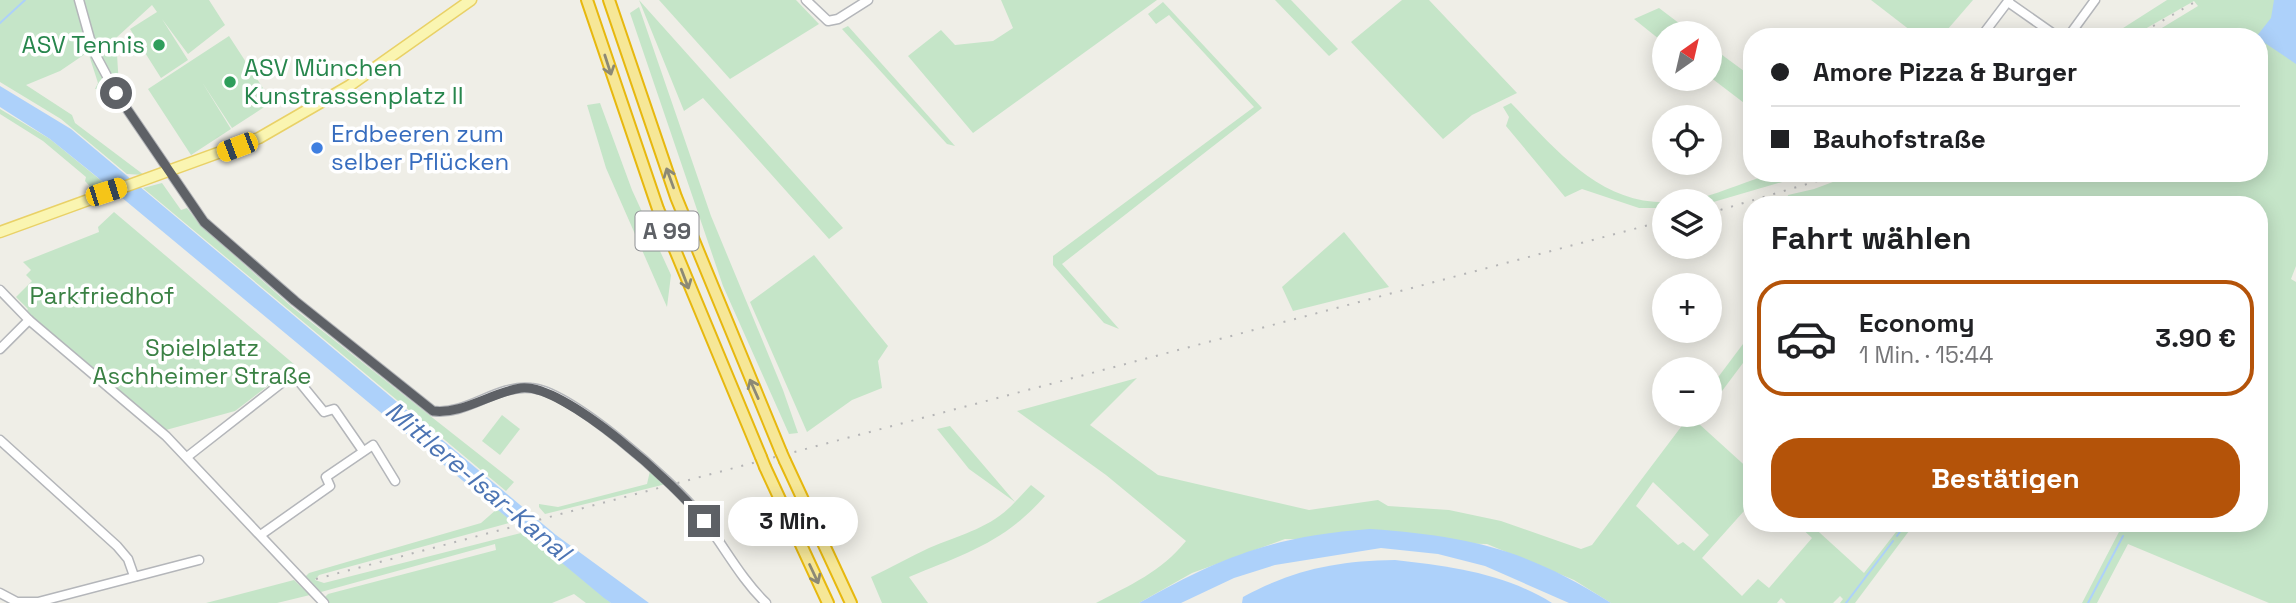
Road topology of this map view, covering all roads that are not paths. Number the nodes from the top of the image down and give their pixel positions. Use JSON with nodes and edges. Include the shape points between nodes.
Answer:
{"nodes":[{"id":1,"x":79,"y":0,"type":"edge"},
{"id":2,"x":471,"y":0,"type":"edge"},
{"id":3,"x":587,"y":0,"type":"edge"},
{"id":4,"x":609,"y":0,"type":"edge"},
{"id":5,"x":806,"y":0,"type":"edge"},
{"id":6,"x":868,"y":0,"type":"edge"},
{"id":7,"x":2095,"y":0,"type":"edge"},
{"id":8,"x":2009,"y":1,"type":"edge"},
{"id":9,"x":1988,"y":28,"type":"edge"},
{"id":10,"x":2046,"y":28,"type":"edge"},
{"id":11,"x":2075,"y":28,"type":"edge"},
{"id":12,"x":171,"y":172,"type":"junction"},
{"id":13,"x":0,"y":232,"type":"edge"},
{"id":14,"x":0,"y":290,"type":"edge"},
{"id":15,"x":29,"y":320,"type":"junction"},
{"id":16,"x":0,"y":349,"type":"edge"},
{"id":17,"x":0,"y":440,"type":"edge"},
{"id":18,"x":363,"y":451,"type":"junction"},
{"id":19,"x":187,"y":457,"type":"junction"},
{"id":20,"x":396,"y":481,"type":"dead end"},
{"id":21,"x":262,"y":534,"type":"junction"},
{"id":22,"x":199,"y":559,"type":"dead end"},
{"id":23,"x":134,"y":576,"type":"junction"},
{"id":24,"x":0,"y":593,"type":"edge"},
{"id":25,"x":324,"y":603,"type":"edge"},
{"id":26,"x":765,"y":603,"type":"edge"},
{"id":27,"x":828,"y":603,"type":"edge"},
{"id":28,"x":851,"y":603,"type":"edge"}],
"edges":[{"from":1,"to":12,"type":"street","via":[[93,50],[116,93]]},
{"from":2,"to":12,"type":"main road","via":[[308,112],[259,138]]},
{"from":3,"to":27,"type":"highway","number":"A 99","one_way":true,"via":[[658,209],[763,462]]},
{"from":28,"to":4,"type":"highway","number":"A 99","one_way":true,"via":[[783,456],[676,197]]},
{"from":5,"to":6,"type":"street","via":[[828,21]]},
{"from":7,"to":11,"type":"street"},
{"from":8,"to":9,"type":"street"},
{"from":8,"to":10,"type":"street"},
{"from":12,"to":13,"type":"main road"},
{"from":12,"to":26,"type":"street","via":[[204,222],[433,411],[531,388],[551,393],[584,412],[674,487]]},
{"from":14,"to":15,"type":"street"},
{"from":15,"to":16,"type":"street"},
{"from":15,"to":19,"type":"street"},
{"from":17,"to":23,"type":"street","via":[[117,546]]},
{"from":18,"to":19,"type":"street","via":[[334,409],[324,412],[293,374]]},
{"from":18,"to":20,"type":"street","via":[[373,445]]},
{"from":18,"to":21,"type":"street","via":[[326,477],[331,486]]},
{"from":19,"to":21,"type":"street"},
{"from":21,"to":25,"type":"street"},
{"from":22,"to":23,"type":"street"},
{"from":23,"to":24,"type":"street","via":[[37,602],[17,602]]}]}
